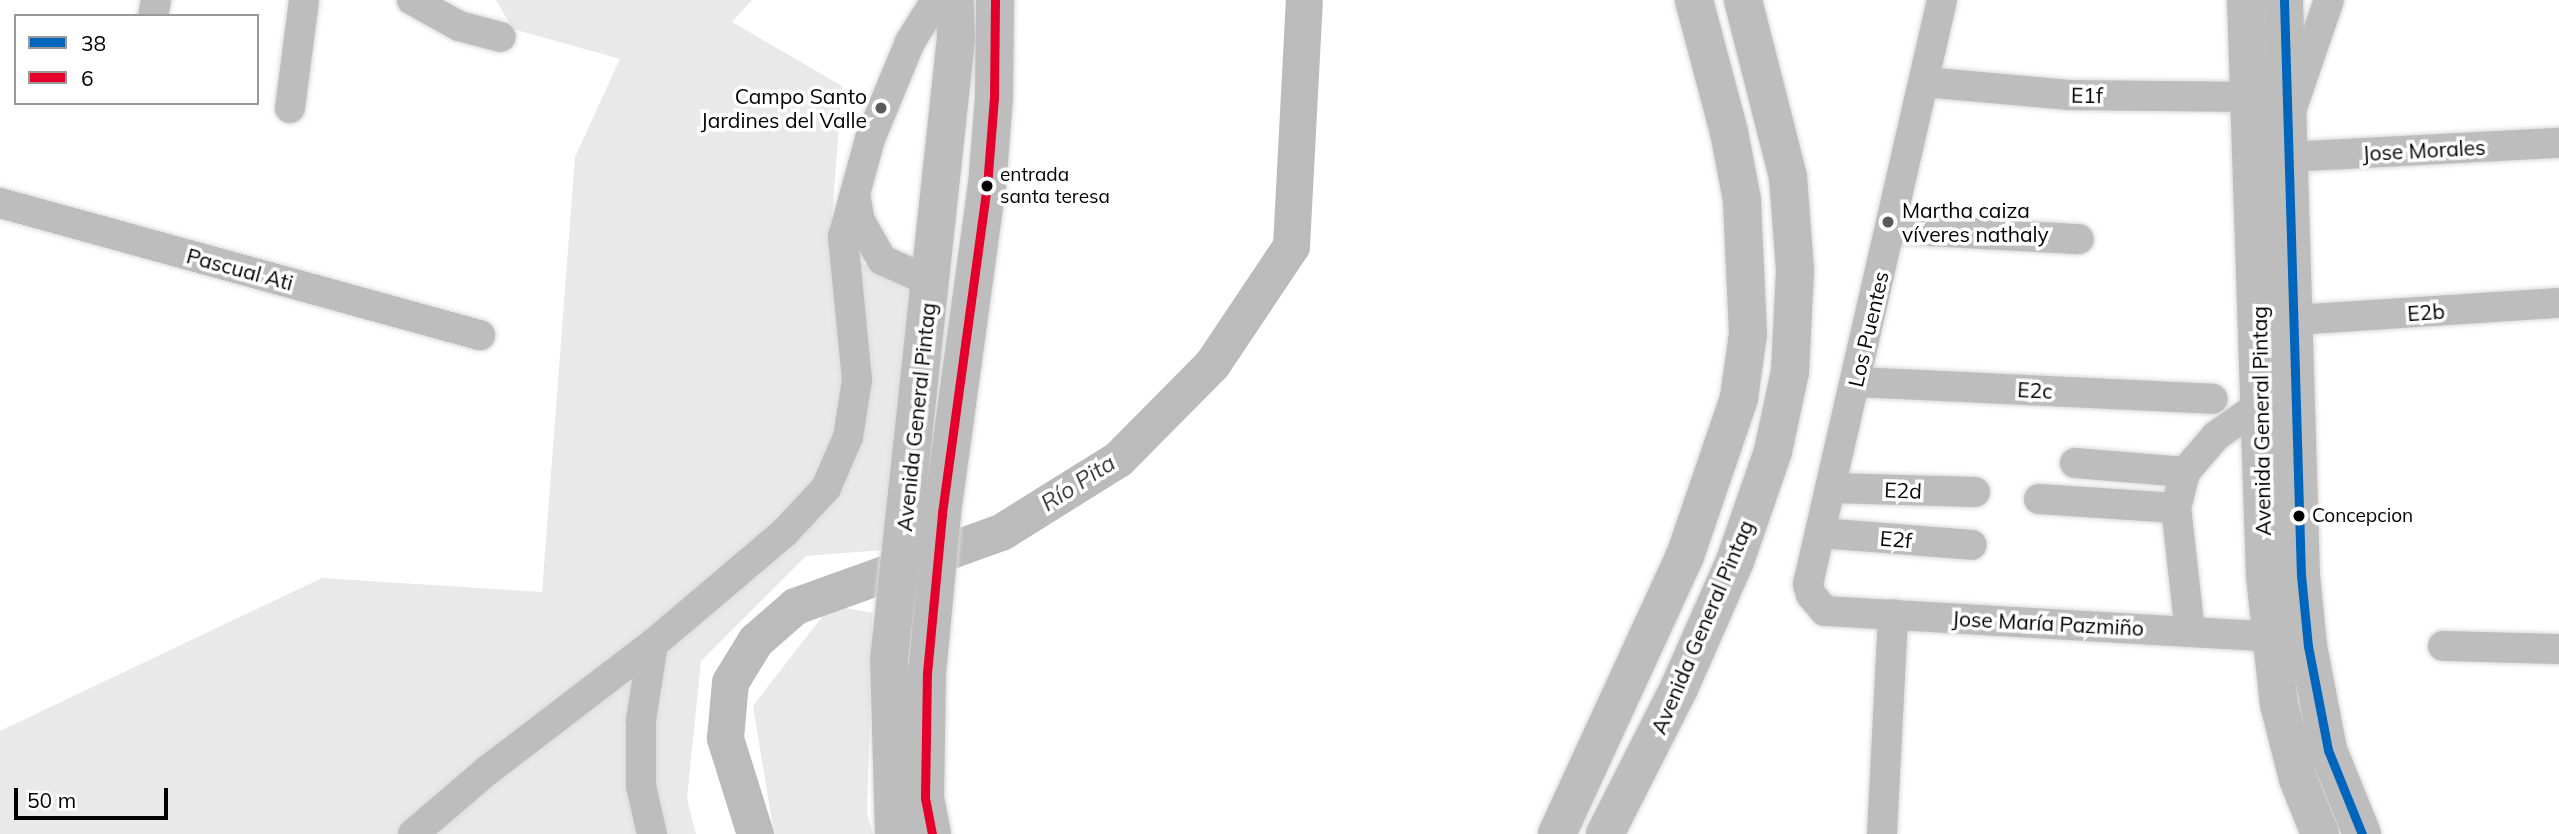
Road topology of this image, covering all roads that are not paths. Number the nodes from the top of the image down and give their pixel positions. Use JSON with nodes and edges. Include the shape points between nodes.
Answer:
{"nodes":[{"id":1,"x":304,"y":0,"type":"edge"},
{"id":2,"x":412,"y":0,"type":"edge"},
{"id":3,"x":936,"y":0,"type":"edge"},
{"id":4,"x":955,"y":0,"type":"edge"},
{"id":5,"x":995,"y":0,"type":"edge"},
{"id":6,"x":1694,"y":0,"type":"edge"},
{"id":7,"x":1743,"y":0,"type":"edge"},
{"id":8,"x":1942,"y":0,"type":"edge"},
{"id":9,"x":2246,"y":0,"type":"edge"},
{"id":10,"x":2284,"y":0,"type":"edge"},
{"id":11,"x":2329,"y":0,"type":"edge"},
{"id":12,"x":501,"y":37,"type":"dead end"},
{"id":13,"x":1924,"y":82,"type":"junction"},
{"id":14,"x":2251,"y":97,"type":"junction"},
{"id":15,"x":290,"y":108,"type":"dead end"},
{"id":16,"x":2289,"y":118,"type":"junction"},
{"id":17,"x":2559,"y":143,"type":"edge"},
{"id":18,"x":2288,"y":157,"type":"junction"},
{"id":19,"x":855,"y":192,"type":"junction"},
{"id":20,"x":0,"y":203,"type":"edge"},
{"id":21,"x":1892,"y":229,"type":"junction"},
{"id":22,"x":2079,"y":239,"type":"dead end"},
{"id":23,"x":882,"y":260,"type":"junction"},
{"id":24,"x":846,"y":277,"type":"junction"},
{"id":25,"x":930,"y":282,"type":"junction"},
{"id":26,"x":2559,"y":303,"type":"edge"},
{"id":27,"x":2294,"y":320,"type":"junction"},
{"id":28,"x":480,"y":335,"type":"dead end"},
{"id":29,"x":1856,"y":382,"type":"junction"},
{"id":30,"x":2213,"y":399,"type":"dead end"},
{"id":31,"x":2261,"y":404,"type":"junction"},
{"id":32,"x":2075,"y":463,"type":"dead end"},
{"id":33,"x":2185,"y":472,"type":"junction"},
{"id":34,"x":1831,"y":488,"type":"junction"},
{"id":35,"x":1975,"y":492,"type":"dead end"},
{"id":36,"x":2039,"y":499,"type":"dead end"},
{"id":37,"x":2176,"y":508,"type":"junction"},
{"id":38,"x":924,"y":509,"type":"junction"},
{"id":39,"x":1821,"y":533,"type":"junction"},
{"id":40,"x":1972,"y":545,"type":"dead end"},
{"id":41,"x":1825,"y":611,"type":"joint"},
{"id":42,"x":1893,"y":614,"type":"junction"},
{"id":43,"x":2190,"y":632,"type":"junction"},
{"id":44,"x":2270,"y":637,"type":"junction"},
{"id":45,"x":653,"y":644,"type":"junction"},
{"id":46,"x":2443,"y":646,"type":"dead end"},
{"id":47,"x":2559,"y":649,"type":"edge"},
{"id":48,"x":413,"y":834,"type":"edge"},
{"id":49,"x":652,"y":834,"type":"edge"},
{"id":50,"x":894,"y":834,"type":"edge"},
{"id":51,"x":932,"y":834,"type":"edge"},
{"id":52,"x":1557,"y":834,"type":"edge"},
{"id":53,"x":1605,"y":834,"type":"edge"},
{"id":54,"x":1882,"y":834,"type":"edge"},
{"id":55,"x":2320,"y":834,"type":"edge"},
{"id":56,"x":2362,"y":834,"type":"edge"}],
"edges":[{"from":1,"to":15,"type":"street"},
{"from":2,"to":12,"type":"street","via":[[459,26]]},
{"from":3,"to":19,"type":"street","via":[[910,42],[870,139]]},
{"from":4,"to":25,"type":"highway","name":"Avenida General Pintag","via":[[956,38]]},
{"from":5,"to":38,"type":"highway","name":"Avenida General Pintag","via":[[994,97],[986,186]]},
{"from":6,"to":52,"type":"highway","name":"Avenida General Pintag","via":[[1742,200],[1748,334],[1738,398],[1685,556]]},
{"from":7,"to":53,"type":"highway","name":"Avenida General Pintag","via":[[1777,118],[1788,177],[1796,270],[1790,372],[1773,451],[1735,561],[1679,688]]},
{"from":8,"to":13,"type":"street","name":"Los Puentes"},
{"from":9,"to":14,"type":"highway","name":"Avenida General Pintag"},
{"from":10,"to":16,"type":"highway","name":"Avenida General Pintag"},
{"from":11,"to":16,"type":"street"},
{"from":13,"to":14,"type":"street","name":"E1f","via":[[2069,95]]},
{"from":13,"to":21,"type":"street","name":"Los Puentes"},
{"from":14,"to":31,"type":"highway","name":"Avenida General Pintag"},
{"from":16,"to":18,"type":"highway","name":"Avenida General Pintag"},
{"from":17,"to":18,"type":"street","name":"Jose Morales"},
{"from":18,"to":27,"type":"highway","name":"Avenida General Pintag"},
{"from":19,"to":23,"type":"street","via":[[860,220]]},
{"from":19,"to":24,"type":"street","via":[[843,237]]},
{"from":20,"to":28,"type":"street","name":"Pascual Ati"},
{"from":21,"to":22,"type":"street"},
{"from":21,"to":29,"type":"street","name":"Los Puentes"},
{"from":23,"to":24,"type":"street"},
{"from":23,"to":25,"type":"street"},
{"from":24,"to":45,"type":"street","via":[[857,380],[848,437],[826,488],[785,533]]},
{"from":25,"to":38,"type":"highway","name":"Avenida General Pintag"},
{"from":26,"to":27,"type":"street","name":"E2b"},
{"from":27,"to":56,"type":"highway","name":"Avenida General Pintag","via":[[2298,517],[2308,646],[2328,750]]},
{"from":29,"to":30,"type":"street","name":"E2c"},
{"from":29,"to":34,"type":"street","name":"Los Puentes"},
{"from":31,"to":33,"type":"street","via":[[2216,436]]},
{"from":31,"to":44,"type":"highway","name":"Avenida General Pintag"},
{"from":32,"to":33,"type":"street"},
{"from":33,"to":37,"type":"street"},
{"from":34,"to":35,"type":"street","name":"E2d"},
{"from":34,"to":39,"type":"street","name":"Los Puentes"},
{"from":36,"to":37,"type":"street"},
{"from":37,"to":43,"type":"street"},
{"from":38,"to":50,"type":"highway","name":"Avenida General Pintag","via":[[889,660]]},
{"from":38,"to":51,"type":"highway","name":"Avenida General Pintag","via":[[925,798]]},
{"from":39,"to":40,"type":"street","name":"E2f"},
{"from":39,"to":41,"type":"street","name":"Los Puentes","via":[[1808,584]]},
{"from":41,"to":42,"type":"street","name":"Jose María Pazmiño"},
{"from":42,"to":43,"type":"street","name":"Jose María Pazmiño"},
{"from":42,"to":54,"type":"street"},
{"from":43,"to":44,"type":"street","name":"Jose María Pazmiño"},
{"from":44,"to":55,"type":"highway","name":"Avenida General Pintag","via":[[2279,704],[2298,779]]},
{"from":45,"to":48,"type":"street","via":[[488,770]]},
{"from":45,"to":49,"type":"street","via":[[641,720],[642,786]]},
{"from":46,"to":47,"type":"street"}]}
